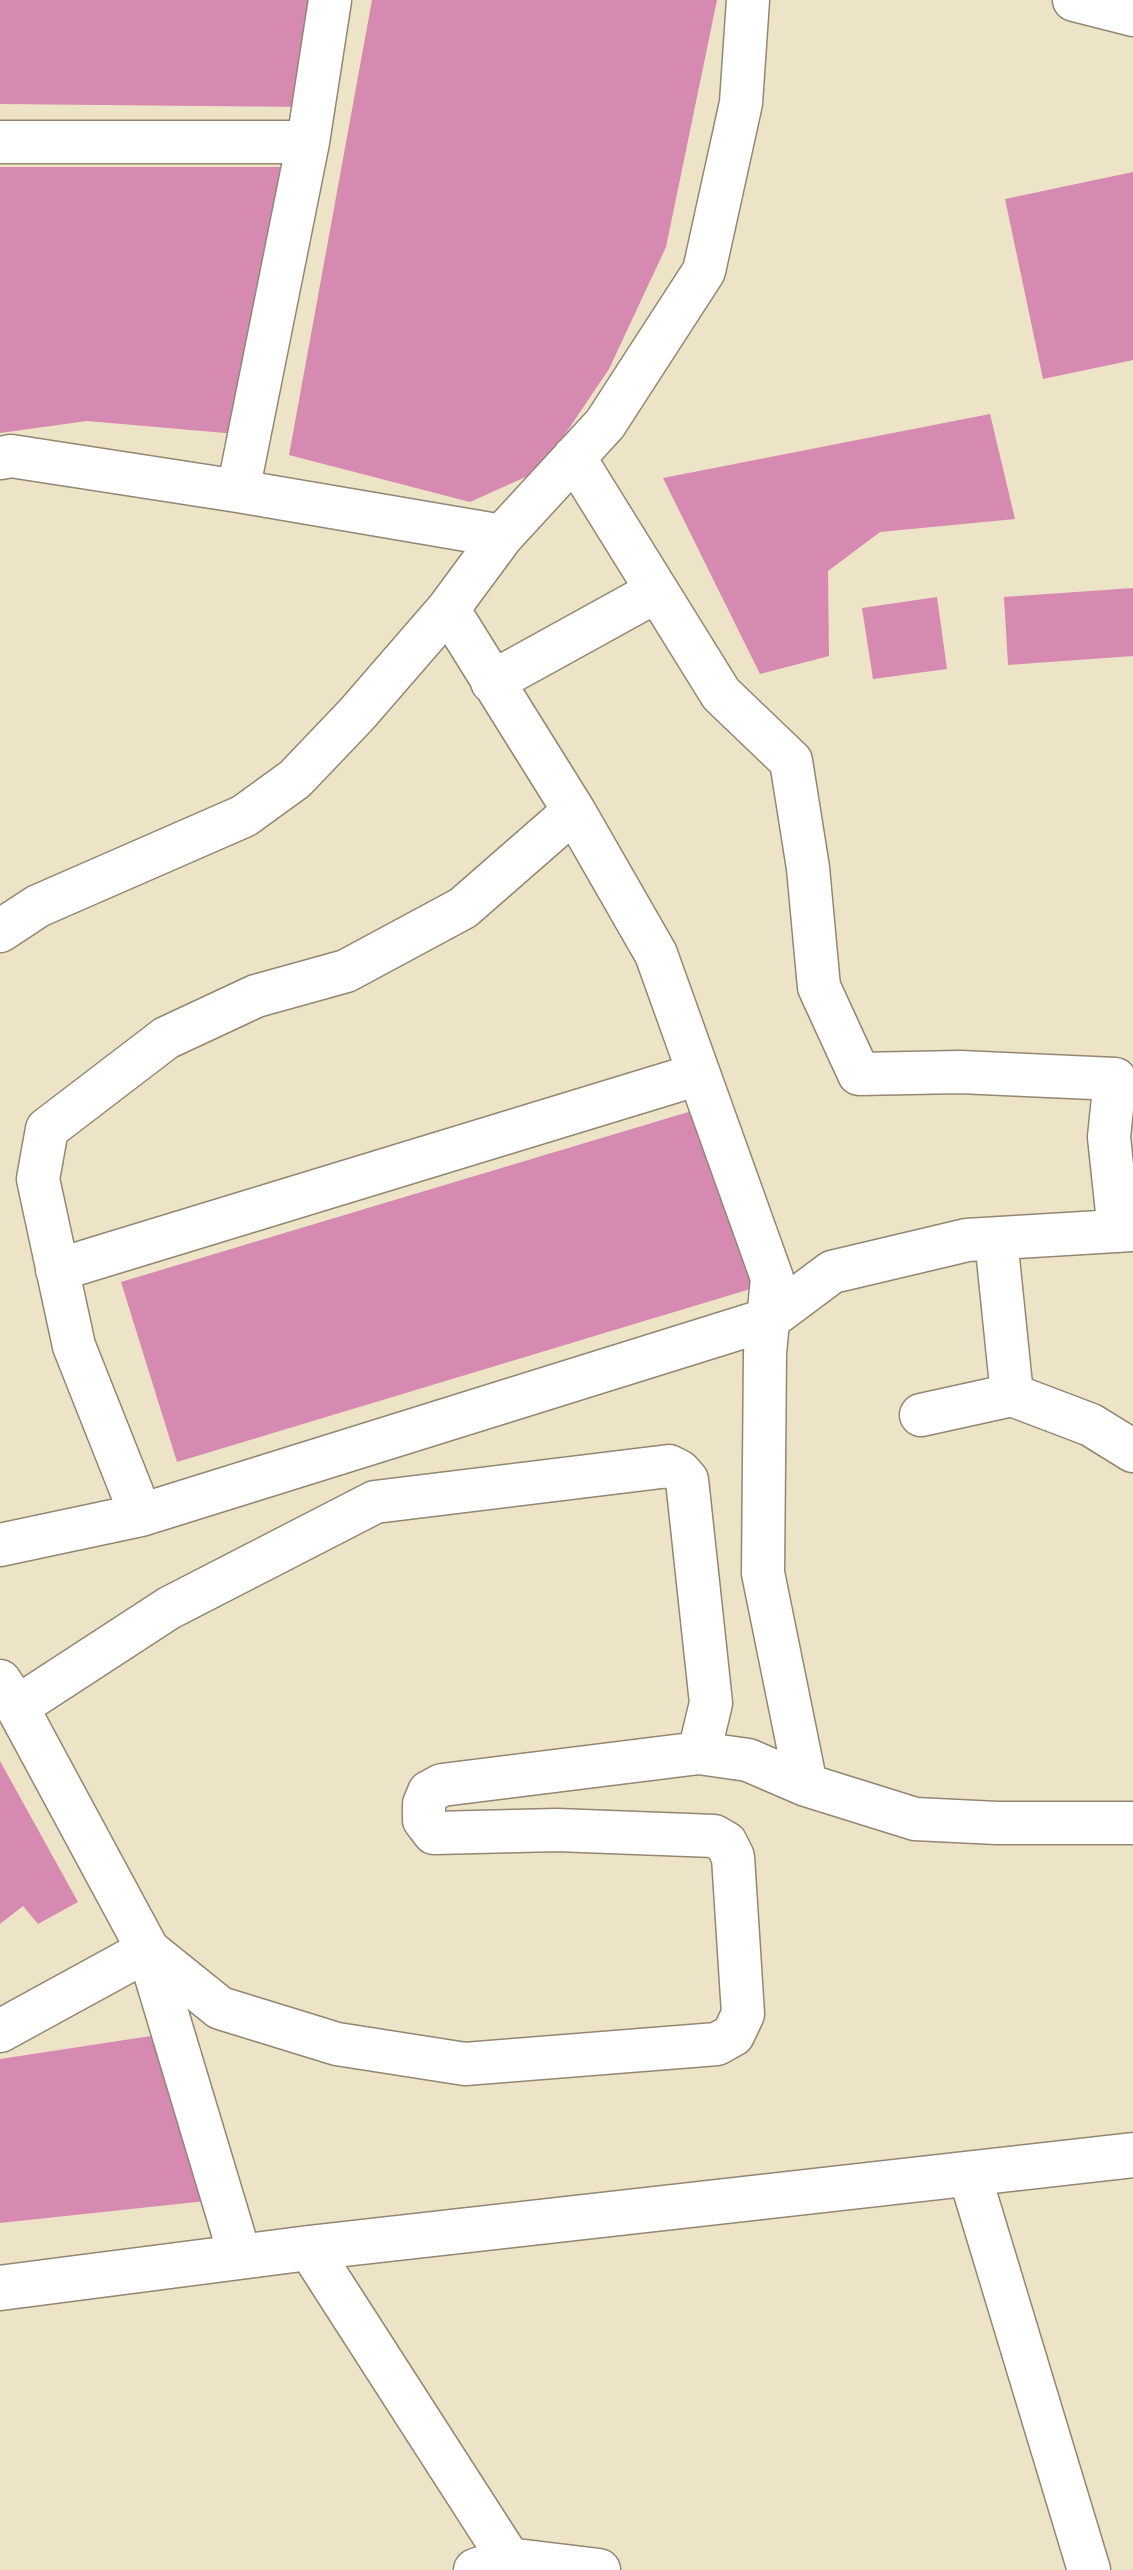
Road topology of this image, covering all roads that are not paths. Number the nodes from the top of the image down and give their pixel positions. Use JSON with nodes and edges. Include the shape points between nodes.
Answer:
{"nodes":[{"id":1,"x":330,"y":0,"type":"edge"},
{"id":2,"x":748,"y":0,"type":"edge"},
{"id":3,"x":1074,"y":0,"type":"edge"},
{"id":4,"x":1133,"y":15,"type":"edge"},
{"id":5,"x":0,"y":142,"type":"edge"},
{"id":6,"x":308,"y":142,"type":"junction"},
{"id":7,"x":574,"y":457,"type":"junction"},
{"id":8,"x":0,"y":458,"type":"edge"},
{"id":9,"x":238,"y":491,"type":"junction"},
{"id":10,"x":502,"y":536,"type":"junction"},
{"id":11,"x":657,"y":591,"type":"junction"},
{"id":12,"x":448,"y":609,"type":"junction"},
{"id":13,"x":492,"y":682,"type":"junction"},
{"id":14,"x":574,"y":811,"type":"junction"},
{"id":15,"x":0,"y":931,"type":"edge"},
{"id":16,"x":699,"y":1074,"type":"junction"},
{"id":17,"x":1126,"y":1231,"type":"edge"},
{"id":18,"x":996,"y":1239,"type":"junction"},
{"id":19,"x":57,"y":1270,"type":"junction"},
{"id":20,"x":769,"y":1319,"type":"junction"},
{"id":21,"x":1012,"y":1395,"type":"junction"},
{"id":22,"x":921,"y":1415,"type":"dead end"},
{"id":23,"x":1133,"y":1451,"type":"edge"},
{"id":24,"x":141,"y":1515,"type":"junction"},
{"id":25,"x":0,"y":1545,"type":"edge"},
{"id":26,"x":9,"y":1694,"type":"edge"},
{"id":27,"x":699,"y":1753,"type":"junction"},
{"id":28,"x":806,"y":1785,"type":"junction"},
{"id":29,"x":1133,"y":1823,"type":"edge"},
{"id":30,"x":148,"y":1950,"type":"junction"},
{"id":31,"x":0,"y":2031,"type":"edge"},
{"id":32,"x":1133,"y":2155,"type":"edge"},
{"id":33,"x":969,"y":2173,"type":"junction"},
{"id":34,"x":309,"y":2248,"type":"junction"},
{"id":35,"x":240,"y":2256,"type":"junction"},
{"id":36,"x":0,"y":2288,"type":"edge"},
{"id":37,"x":499,"y":2566,"type":"edge"},
{"id":38,"x":599,"y":2570,"type":"edge"},
{"id":39,"x":1089,"y":2570,"type":"edge"}],
"edges":[{"from":1,"to":6,"type":"street"},
{"from":2,"to":7,"type":"street","via":[[741,103],[704,271],[605,424]]},
{"from":3,"to":4,"type":"street"},
{"from":5,"to":6,"type":"street"},
{"from":6,"to":9,"type":"street"},
{"from":7,"to":10,"type":"street"},
{"from":7,"to":11,"type":"street"},
{"from":8,"to":9,"type":"street"},
{"from":9,"to":10,"type":"street"},
{"from":10,"to":12,"type":"street"},
{"from":11,"to":13,"type":"street"},
{"from":11,"to":17,"type":"street","via":[[721,694],[791,761],[819,987],[859,1074],[1115,1079],[1109,1137]]},
{"from":12,"to":13,"type":"street"},
{"from":12,"to":15,"type":"street","via":[[295,779],[244,816],[38,906]]},
{"from":13,"to":14,"type":"street"},
{"from":14,"to":16,"type":"street","via":[[656,954]]},
{"from":14,"to":19,"type":"street","via":[[463,908],[346,971],[256,996],[166,1038],[47,1129],[38,1179]]},
{"from":16,"to":19,"type":"street"},
{"from":16,"to":20,"type":"street","via":[[772,1278]]},
{"from":17,"to":18,"type":"street"},
{"from":18,"to":20,"type":"street","via":[[967,1240],[832,1272]]},
{"from":18,"to":21,"type":"street"},
{"from":19,"to":24,"type":"street","via":[[74,1346]]},
{"from":20,"to":24,"type":"street"},
{"from":20,"to":28,"type":"street","via":[[763,1573]]},
{"from":21,"to":22,"type":"street"},
{"from":21,"to":23,"type":"street","via":[[1091,1425]]},
{"from":24,"to":25,"type":"street"},
{"from":26,"to":27,"type":"street","via":[[375,1502],[669,1466],[687,1480],[711,1703]]},
{"from":26,"to":30,"type":"street"},
{"from":27,"to":28,"type":"street","via":[[748,1760]]},
{"from":27,"to":30,"type":"street","via":[[442,1785],[429,1792],[424,1820],[434,1833],[449,1835],[557,1830],[714,1836],[726,1843],[733,1857],[743,2014],[733,2035],[717,2044],[465,2064],[337,2044],[220,2008]]},
{"from":28,"to":29,"type":"street","via":[[915,1819]]},
{"from":30,"to":31,"type":"street"},
{"from":30,"to":35,"type":"street"},
{"from":32,"to":33,"type":"street"},
{"from":33,"to":34,"type":"street"},
{"from":33,"to":39,"type":"street"},
{"from":34,"to":35,"type":"street"},
{"from":34,"to":37,"type":"street"},
{"from":35,"to":36,"type":"street"},
{"from":37,"to":38,"type":"street"}]}
